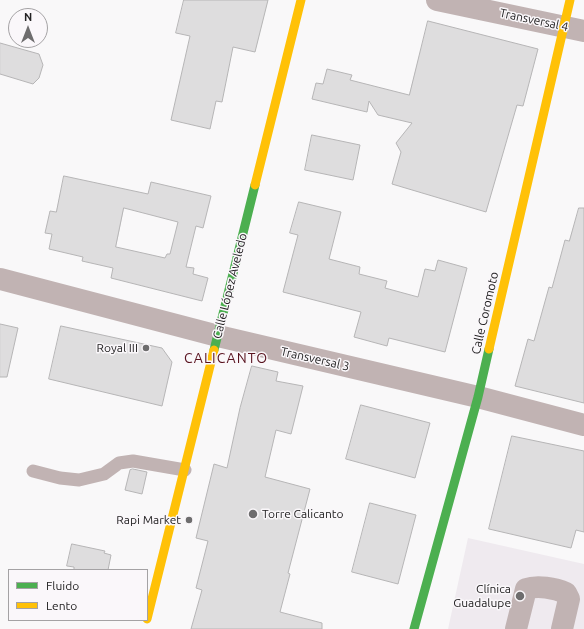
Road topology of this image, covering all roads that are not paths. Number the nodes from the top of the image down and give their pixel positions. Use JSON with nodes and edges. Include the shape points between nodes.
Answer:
{"nodes":[{"id":1,"x":301,"y":0,"type":"edge"},
{"id":2,"x":437,"y":0,"type":"edge"},
{"id":3,"x":570,"y":0,"type":"edge"},
{"id":4,"x":574,"y":28,"type":"edge"},
{"id":5,"x":0,"y":279,"type":"edge"},
{"id":6,"x":218,"y":336,"type":"junction"},
{"id":7,"x":478,"y":397,"type":"junction"},
{"id":8,"x":584,"y":425,"type":"edge"},
{"id":9,"x":185,"y":470,"type":"junction"},
{"id":10,"x":33,"y":471,"type":"dead end"},
{"id":11,"x":148,"y":615,"type":"edge"},
{"id":12,"x":418,"y":628,"type":"edge"},
{"id":13,"x":516,"y":629,"type":"edge"},
{"id":14,"x":562,"y":629,"type":"edge"}],
"edges":[{"from":1,"to":6,"type":"street","name":"Calle López Aveledo"},
{"from":2,"to":4,"type":"street","name":"Transversal 4"},
{"from":3,"to":4,"type":"street","name":"Calle Coromoto"},
{"from":4,"to":7,"type":"street","name":"Calle Coromoto"},
{"from":5,"to":6,"type":"street","name":"Transversal 3"},
{"from":6,"to":7,"type":"street","name":"Transversal 3"},
{"from":6,"to":9,"type":"street","name":"Calle López Aveledo"},
{"from":7,"to":8,"type":"street","name":"Transversal 3"},
{"from":7,"to":12,"type":"street","name":"Calle Coromoto"},
{"from":9,"to":10,"type":"lane","via":[[133,461],[119,464],[104,474],[79,480]]},
{"from":9,"to":11,"type":"street","name":"Calle López Aveledo"},
{"from":13,"to":14,"type":"street","via":[[526,589],[533,586],[566,593],[569,599]]}]}
